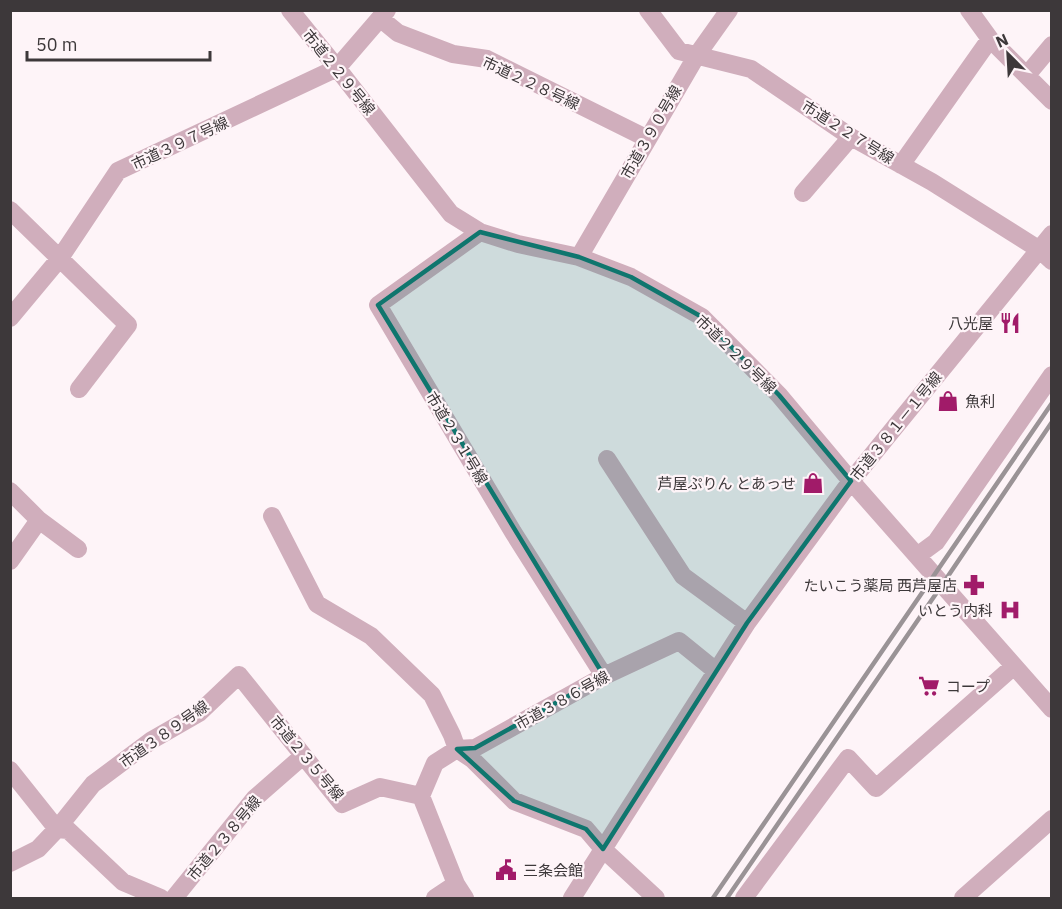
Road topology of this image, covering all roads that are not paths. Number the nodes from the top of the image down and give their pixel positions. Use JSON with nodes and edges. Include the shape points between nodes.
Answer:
{"nodes":[{"id":1,"x":290,"y":10,"type":"edge"},
{"id":2,"x":648,"y":10,"type":"edge"},
{"id":3,"x":729,"y":10,"type":"edge"},
{"id":4,"x":969,"y":10,"type":"edge"},
{"id":5,"x":384,"y":14,"type":"edge"},
{"id":6,"x":990,"y":39,"type":"junction"},
{"id":7,"x":1052,"y":45,"type":"edge"},
{"id":8,"x":697,"y":55,"type":"junction"},
{"id":9,"x":337,"y":68,"type":"junction"},
{"id":10,"x":1026,"y":75,"type":"junction"},
{"id":11,"x":1052,"y":101,"type":"edge"},
{"id":12,"x":851,"y":137,"type":"junction"},
{"id":13,"x":648,"y":139,"type":"junction"},
{"id":14,"x":901,"y":165,"type":"junction"},
{"id":15,"x":803,"y":193,"type":"dead end"},
{"id":16,"x":10,"y":210,"type":"edge"},
{"id":17,"x":480,"y":232,"type":"junction"},
{"id":18,"x":1052,"y":234,"type":"edge"},
{"id":19,"x":1046,"y":255,"type":"edge"},
{"id":20,"x":579,"y":257,"type":"junction"},
{"id":21,"x":60,"y":258,"type":"junction"},
{"id":22,"x":10,"y":318,"type":"edge"},
{"id":23,"x":1052,"y":375,"type":"edge"},
{"id":24,"x":79,"y":389,"type":"dead end"},
{"id":25,"x":607,"y":459,"type":"dead end"},
{"id":26,"x":851,"y":481,"type":"junction"},
{"id":27,"x":10,"y":491,"type":"edge"},
{"id":28,"x":272,"y":516,"type":"dead end"},
{"id":29,"x":39,"y":520,"type":"junction"},
{"id":30,"x":78,"y":549,"type":"dead end"},
{"id":31,"x":917,"y":556,"type":"junction"},
{"id":32,"x":10,"y":561,"type":"edge"},
{"id":33,"x":747,"y":623,"type":"junction"},
{"id":34,"x":1014,"y":666,"type":"junction"},
{"id":35,"x":716,"y":671,"type":"junction"},
{"id":36,"x":239,"y":675,"type":"joint"},
{"id":37,"x":604,"y":676,"type":"junction"},
{"id":38,"x":1052,"y":709,"type":"edge"},
{"id":39,"x":457,"y":749,"type":"junction"},
{"id":40,"x":303,"y":756,"type":"junction"},
{"id":41,"x":10,"y":770,"type":"edge"},
{"id":42,"x":421,"y":796,"type":"junction"},
{"id":43,"x":1052,"y":819,"type":"edge"},
{"id":44,"x":57,"y":829,"type":"junction"},
{"id":45,"x":603,"y":849,"type":"junction"},
{"id":46,"x":10,"y":863,"type":"edge"},
{"id":47,"x":460,"y":891,"type":"edge"},
{"id":48,"x":161,"y":898,"type":"edge"},
{"id":49,"x":174,"y":898,"type":"edge"},
{"id":50,"x":435,"y":898,"type":"edge"},
{"id":51,"x":572,"y":898,"type":"edge"},
{"id":52,"x":656,"y":898,"type":"edge"},
{"id":53,"x":744,"y":898,"type":"edge"},
{"id":54,"x":963,"y":898,"type":"edge"}],
"edges":[{"from":1,"to":9,"type":"street","name":"市道２２９号線"},
{"from":2,"to":8,"type":"street","name":"市道２２７号線","via":[[679,51]]},
{"from":3,"to":8,"type":"street","name":"市道３９０号線"},
{"from":4,"to":6,"type":"street"},
{"from":5,"to":9,"type":"street","name":"市道３９７号線"},
{"from":5,"to":13,"type":"street","name":"市道２２８号線","via":[[398,33],[453,54],[487,59]]},
{"from":6,"to":10,"type":"street"},
{"from":6,"to":14,"type":"street"},
{"from":7,"to":10,"type":"street"},
{"from":8,"to":12,"type":"street","name":"市道２２７号線","via":[[751,69]]},
{"from":8,"to":13,"type":"street","name":"市道３９０号線"},
{"from":9,"to":17,"type":"street","name":"市道２２９号線","via":[[451,214]]},
{"from":9,"to":21,"type":"street","name":"市道３９７号線","via":[[118,171]]},
{"from":10,"to":11,"type":"street"},
{"from":12,"to":14,"type":"street","name":"市道２２７号線"},
{"from":12,"to":15,"type":"street"},
{"from":13,"to":20,"type":"street","name":"市道３９０号線"},
{"from":14,"to":19,"type":"street","name":"市道２２７号線"},
{"from":16,"to":21,"type":"street"},
{"from":17,"to":20,"type":"street","name":"市道２２９号線"},
{"from":17,"to":37,"type":"street","name":"市道２３１号線","via":[[378,305]]},
{"from":18,"to":19,"type":"street","name":"市道３８１－１号線"},
{"from":19,"to":26,"type":"street","name":"市道３８１－１号線"},
{"from":20,"to":26,"type":"street","name":"市道２２９号線","via":[[631,277],[702,317],[779,395]]},
{"from":21,"to":22,"type":"street","name":"市道３９７号線"},
{"from":21,"to":24,"type":"street","via":[[128,325]]},
{"from":23,"to":31,"type":"street","via":[[936,542]]},
{"from":25,"to":33,"type":"street","via":[[683,576]]},
{"from":26,"to":31,"type":"street","name":"市道２２９号線"},
{"from":26,"to":33,"type":"street","name":"市道３８１－１号線"},
{"from":27,"to":29,"type":"street"},
{"from":28,"to":39,"type":"street","via":[[317,604],[371,636],[432,695]]},
{"from":29,"to":30,"type":"street"},
{"from":29,"to":32,"type":"street"},
{"from":31,"to":34,"type":"street","name":"市道２２９号線"},
{"from":33,"to":35,"type":"street","name":"市道３８１－１号線"},
{"from":34,"to":38,"type":"street","name":"市道２２９号線"},
{"from":34,"to":53,"type":"street","via":[[876,788],[848,758]]},
{"from":35,"to":37,"type":"street","name":"市道３８６号線","via":[[679,641]]},
{"from":35,"to":45,"type":"street","name":"市道３８１－１号線"},
{"from":36,"to":40,"type":"street","name":"市道２３５号線"},
{"from":36,"to":44,"type":"street","name":"市道３８９号線","via":[[199,713],[152,740],[93,784]]},
{"from":37,"to":39,"type":"street","name":"市道３８６号線","via":[[475,748]]},
{"from":39,"to":42,"type":"street","name":"市道３８６号線","via":[[435,764]]},
{"from":39,"to":45,"type":"street","via":[[514,801],[586,829]]},
{"from":40,"to":42,"type":"street","name":"市道２３５号線","via":[[342,804],[380,787]]},
{"from":40,"to":49,"type":"street","name":"市道２３８号線","via":[[255,798]]},
{"from":41,"to":44,"type":"street"},
{"from":42,"to":47,"type":"street"},
{"from":43,"to":54,"type":"street"},
{"from":44,"to":46,"type":"street","name":"市道３８９号線","via":[[38,849]]},
{"from":44,"to":48,"type":"street","via":[[68,830],[123,882]]},
{"from":45,"to":51,"type":"street","name":"市道３８１－１号線"},
{"from":45,"to":52,"type":"street"},
{"from":47,"to":50,"type":"street"}]}
